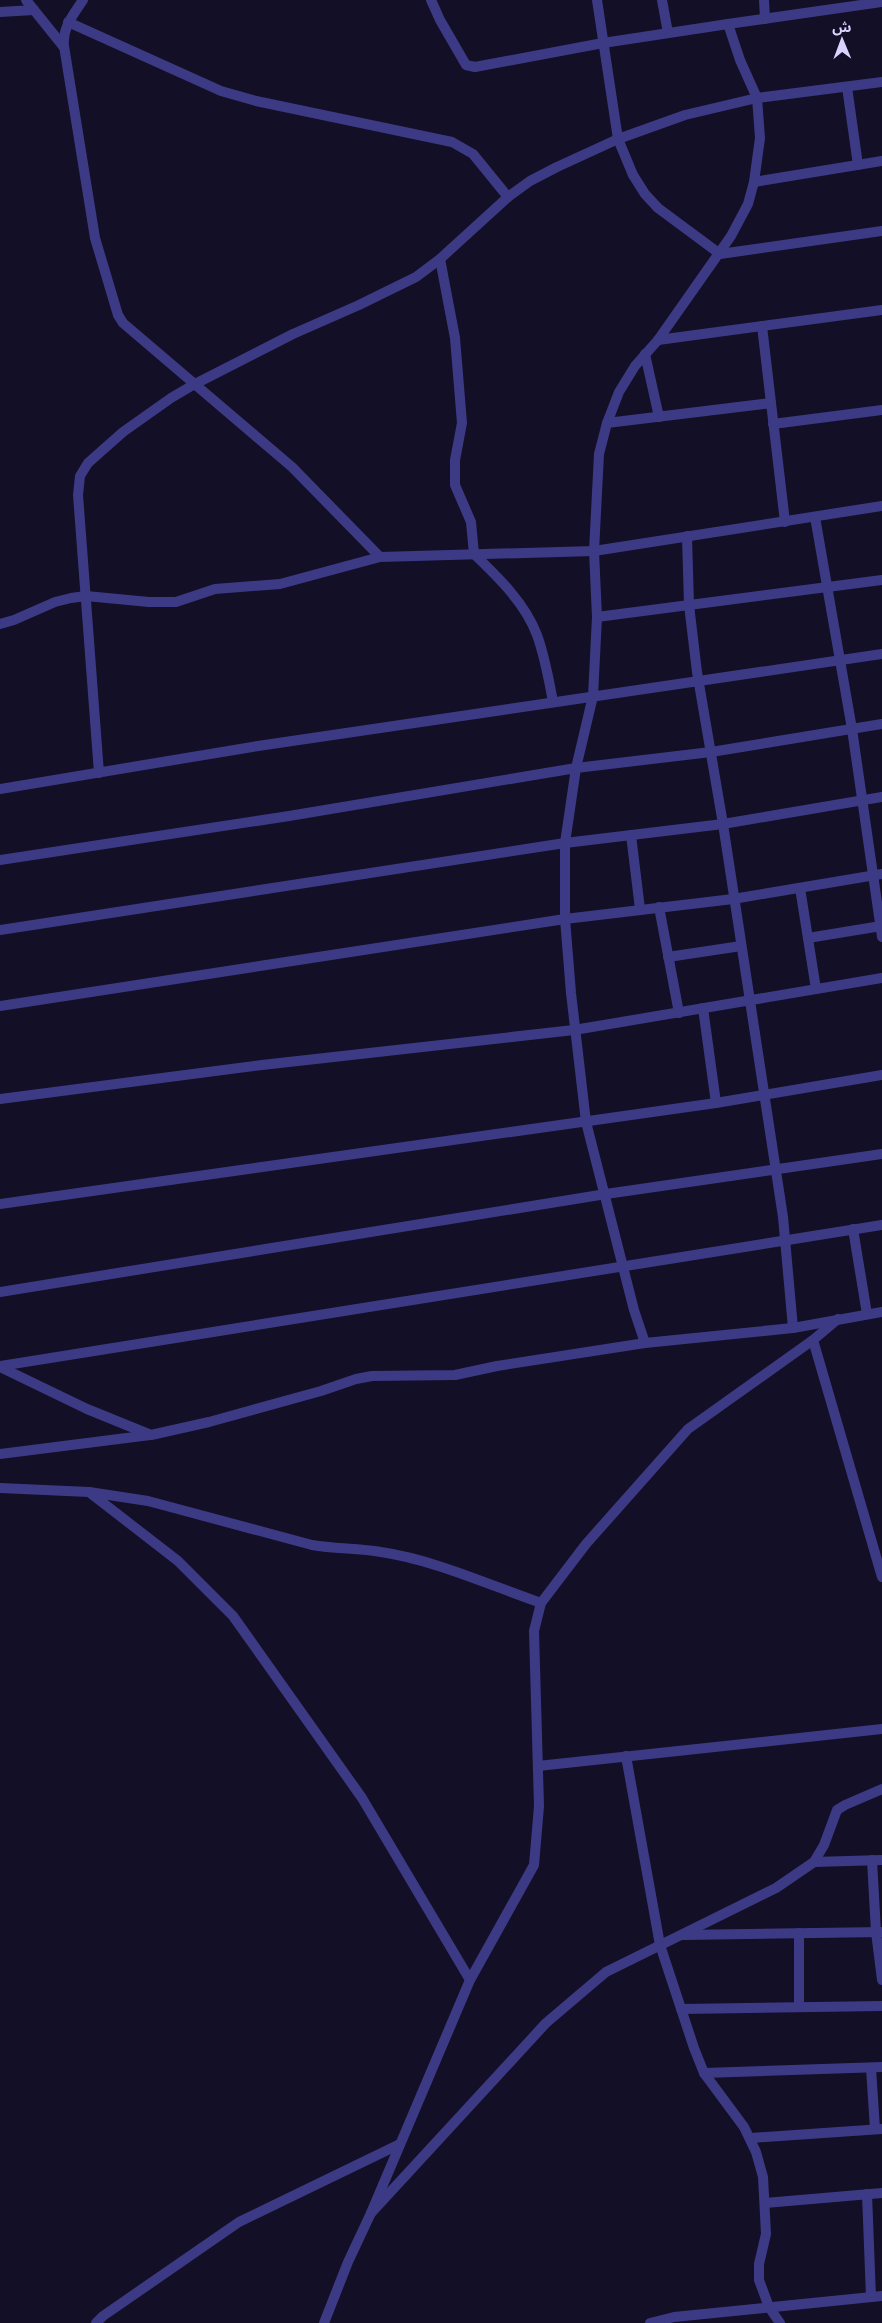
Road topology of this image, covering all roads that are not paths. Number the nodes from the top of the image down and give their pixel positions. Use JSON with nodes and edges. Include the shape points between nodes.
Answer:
{"nodes":[{"id":1,"x":26,"y":0,"type":"edge"},
{"id":2,"x":83,"y":0,"type":"edge"},
{"id":3,"x":431,"y":0,"type":"edge"},
{"id":4,"x":597,"y":0,"type":"edge"},
{"id":5,"x":662,"y":0,"type":"edge"},
{"id":6,"x":764,"y":0,"type":"edge"},
{"id":7,"x":819,"y":0,"type":"edge"},
{"id":8,"x":882,"y":2,"type":"edge"},
{"id":9,"x":34,"y":10,"type":"junction"},
{"id":10,"x":819,"y":11,"type":"junction"},
{"id":11,"x":0,"y":12,"type":"edge"},
{"id":12,"x":765,"y":19,"type":"junction"},
{"id":13,"x":68,"y":22,"type":"junction"},
{"id":14,"x":728,"y":24,"type":"junction"},
{"id":15,"x":668,"y":33,"type":"junction"},
{"id":16,"x":603,"y":43,"type":"junction"},
{"id":17,"x":64,"y":46,"type":"junction"},
{"id":18,"x":882,"y":82,"type":"edge"},
{"id":19,"x":847,"y":87,"type":"junction"},
{"id":20,"x":757,"y":98,"type":"junction"},
{"id":21,"x":618,"y":139,"type":"junction"},
{"id":22,"x":882,"y":161,"type":"edge"},
{"id":23,"x":858,"y":165,"type":"junction"},
{"id":24,"x":754,"y":182,"type":"junction"},
{"id":25,"x":508,"y":198,"type":"junction"},
{"id":26,"x":882,"y":231,"type":"edge"},
{"id":27,"x":720,"y":254,"type":"junction"},
{"id":28,"x":440,"y":259,"type":"junction"},
{"id":29,"x":882,"y":310,"type":"edge"},
{"id":30,"x":762,"y":326,"type":"junction"},
{"id":31,"x":658,"y":340,"type":"junction"},
{"id":32,"x":645,"y":354,"type":"junction"},
{"id":33,"x":193,"y":385,"type":"junction"},
{"id":34,"x":771,"y":404,"type":"junction"},
{"id":35,"x":882,"y":410,"type":"edge"},
{"id":36,"x":660,"y":417,"type":"junction"},
{"id":37,"x":607,"y":423,"type":"junction"},
{"id":38,"x":773,"y":424,"type":"junction"},
{"id":39,"x":882,"y":506,"type":"edge"},
{"id":40,"x":815,"y":517,"type":"junction"},
{"id":41,"x":785,"y":522,"type":"junction"},
{"id":42,"x":687,"y":536,"type":"junction"},
{"id":43,"x":594,"y":551,"type":"junction"},
{"id":44,"x":474,"y":554,"type":"junction"},
{"id":45,"x":380,"y":557,"type":"junction"},
{"id":46,"x":882,"y":580,"type":"edge"},
{"id":47,"x":828,"y":588,"type":"junction"},
{"id":48,"x":86,"y":596,"type":"junction"},
{"id":49,"x":689,"y":605,"type":"junction"},
{"id":50,"x":597,"y":617,"type":"junction"},
{"id":51,"x":0,"y":624,"type":"edge"},
{"id":52,"x":882,"y":654,"type":"edge"},
{"id":53,"x":840,"y":660,"type":"junction"},
{"id":54,"x":698,"y":683,"type":"junction"},
{"id":55,"x":593,"y":696,"type":"junction"},
{"id":56,"x":553,"y":702,"type":"junction"},
{"id":57,"x":882,"y":724,"type":"edge"},
{"id":58,"x":852,"y":729,"type":"junction"},
{"id":59,"x":711,"y":752,"type":"junction"},
{"id":60,"x":576,"y":768,"type":"junction"},
{"id":61,"x":99,"y":773,"type":"junction"},
{"id":62,"x":0,"y":789,"type":"edge"},
{"id":63,"x":882,"y":797,"type":"edge"},
{"id":64,"x":862,"y":800,"type":"junction"},
{"id":65,"x":724,"y":824,"type":"junction"},
{"id":66,"x":631,"y":835,"type":"junction"},
{"id":67,"x":565,"y":843,"type":"junction"},
{"id":68,"x":0,"y":860,"type":"edge"},
{"id":69,"x":878,"y":875,"type":"edge"},
{"id":70,"x":800,"y":888,"type":"junction"},
{"id":71,"x":733,"y":899,"type":"junction"},
{"id":72,"x":659,"y":907,"type":"junction"},
{"id":73,"x":640,"y":909,"type":"junction"},
{"id":74,"x":565,"y":919,"type":"junction"},
{"id":75,"x":0,"y":930,"type":"edge"},
{"id":76,"x":881,"y":932,"type":"edge"},
{"id":77,"x":808,"y":938,"type":"junction"},
{"id":78,"x":741,"y":946,"type":"junction"},
{"id":79,"x":668,"y":957,"type":"junction"},
{"id":80,"x":882,"y":978,"type":"edge"},
{"id":81,"x":816,"y":989,"type":"junction"},
{"id":82,"x":750,"y":1000,"type":"junction"},
{"id":83,"x":0,"y":1006,"type":"edge"},
{"id":84,"x":703,"y":1008,"type":"junction"},
{"id":85,"x":679,"y":1013,"type":"junction"},
{"id":86,"x":574,"y":1030,"type":"junction"},
{"id":87,"x":882,"y":1075,"type":"edge"},
{"id":88,"x":763,"y":1096,"type":"junction"},
{"id":89,"x":0,"y":1099,"type":"edge"},
{"id":90,"x":716,"y":1103,"type":"junction"},
{"id":91,"x":586,"y":1122,"type":"junction"},
{"id":92,"x":882,"y":1154,"type":"edge"},
{"id":93,"x":776,"y":1171,"type":"junction"},
{"id":94,"x":606,"y":1194,"type":"junction"},
{"id":95,"x":0,"y":1204,"type":"edge"},
{"id":96,"x":882,"y":1225,"type":"edge"},
{"id":97,"x":854,"y":1229,"type":"junction"},
{"id":98,"x":785,"y":1240,"type":"junction"},
{"id":99,"x":623,"y":1265,"type":"junction"},
{"id":100,"x":0,"y":1292,"type":"edge"},
{"id":101,"x":882,"y":1312,"type":"edge"},
{"id":102,"x":867,"y":1314,"type":"junction"},
{"id":103,"x":838,"y":1319,"type":"junction"},
{"id":104,"x":793,"y":1328,"type":"junction"},
{"id":105,"x":813,"y":1340,"type":"junction"},
{"id":106,"x":645,"y":1344,"type":"junction"},
{"id":107,"x":0,"y":1367,"type":"edge"},
{"id":108,"x":151,"y":1435,"type":"junction"},
{"id":109,"x":0,"y":1454,"type":"edge"},
{"id":110,"x":0,"y":1488,"type":"edge"},
{"id":111,"x":89,"y":1492,"type":"junction"},
{"id":112,"x":882,"y":1577,"type":"edge"},
{"id":113,"x":541,"y":1603,"type":"junction"},
{"id":114,"x":882,"y":1729,"type":"edge"},
{"id":115,"x":626,"y":1756,"type":"junction"},
{"id":116,"x":538,"y":1766,"type":"junction"},
{"id":117,"x":882,"y":1789,"type":"edge"},
{"id":118,"x":877,"y":1860,"type":"edge"},
{"id":119,"x":814,"y":1862,"type":"junction"},
{"id":120,"x":879,"y":1932,"type":"edge"},
{"id":121,"x":799,"y":1933,"type":"junction"},
{"id":122,"x":680,"y":1936,"type":"junction"},
{"id":123,"x":660,"y":1945,"type":"junction"},
{"id":124,"x":470,"y":1980,"type":"junction"},
{"id":125,"x":882,"y":1980,"type":"edge"},
{"id":126,"x":799,"y":2006,"type":"junction"},
{"id":127,"x":882,"y":2006,"type":"edge"},
{"id":128,"x":681,"y":2009,"type":"junction"},
{"id":129,"x":882,"y":2067,"type":"edge"},
{"id":130,"x":870,"y":2068,"type":"junction"},
{"id":131,"x":704,"y":2073,"type":"junction"},
{"id":132,"x":879,"y":2129,"type":"edge"},
{"id":133,"x":751,"y":2138,"type":"junction"},
{"id":134,"x":400,"y":2144,"type":"junction"},
{"id":135,"x":882,"y":2193,"type":"edge"},
{"id":136,"x":867,"y":2194,"type":"junction"},
{"id":137,"x":764,"y":2203,"type":"junction"},
{"id":138,"x":370,"y":2213,"type":"junction"},
{"id":139,"x":877,"y":2296,"type":"edge"},
{"id":140,"x":769,"y":2307,"type":"junction"},
{"id":141,"x":96,"y":2323,"type":"edge"},
{"id":142,"x":324,"y":2323,"type":"edge"},
{"id":143,"x":650,"y":2323,"type":"edge"},
{"id":144,"x":780,"y":2323,"type":"edge"}],
"edges":[{"from":1,"to":9,"type":"street"},
{"from":2,"to":13,"type":"street"},
{"from":3,"to":16,"type":"street","via":[[466,65],[498,64]]},
{"from":4,"to":16,"type":"street"},
{"from":5,"to":15,"type":"street"},
{"from":6,"to":12,"type":"street"},
{"from":7,"to":10,"type":"street"},
{"from":8,"to":10,"type":"street"},
{"from":9,"to":11,"type":"street"},
{"from":9,"to":17,"type":"street"},
{"from":10,"to":12,"type":"street"},
{"from":12,"to":14,"type":"street"},
{"from":13,"to":17,"type":"street"},
{"from":13,"to":25,"type":"street","via":[[221,92],[452,142],[473,154]]},
{"from":14,"to":15,"type":"street"},
{"from":14,"to":20,"type":"street"},
{"from":15,"to":16,"type":"street"},
{"from":16,"to":21,"type":"street"},
{"from":17,"to":33,"type":"street","via":[[95,238],[118,315]]},
{"from":18,"to":19,"type":"street"},
{"from":19,"to":20,"type":"street"},
{"from":19,"to":23,"type":"street"},
{"from":20,"to":21,"type":"street","via":[[684,115]]},
{"from":20,"to":24,"type":"street","via":[[760,138]]},
{"from":21,"to":25,"type":"street","via":[[530,181]]},
{"from":21,"to":27,"type":"street","via":[[644,194]]},
{"from":22,"to":23,"type":"street"},
{"from":23,"to":24,"type":"street"},
{"from":24,"to":27,"type":"street","via":[[748,204]]},
{"from":25,"to":28,"type":"street"},
{"from":26,"to":27,"type":"street"},
{"from":27,"to":31,"type":"street"},
{"from":28,"to":33,"type":"street","via":[[416,276]]},
{"from":28,"to":44,"type":"street","via":[[454,338],[462,423],[455,460],[455,485],[471,522]]},
{"from":29,"to":30,"type":"street"},
{"from":30,"to":31,"type":"street"},
{"from":30,"to":34,"type":"street"},
{"from":31,"to":32,"type":"street"},
{"from":32,"to":36,"type":"street"},
{"from":32,"to":37,"type":"street","via":[[619,392]]},
{"from":33,"to":45,"type":"street","via":[[292,467]]},
{"from":33,"to":48,"type":"street","via":[[123,432],[88,463],[80,476],[78,495]]},
{"from":34,"to":36,"type":"street"},
{"from":34,"to":38,"type":"street"},
{"from":35,"to":38,"type":"street"},
{"from":36,"to":37,"type":"street"},
{"from":37,"to":43,"type":"street","via":[[599,454]]},
{"from":38,"to":41,"type":"street"},
{"from":39,"to":40,"type":"street"},
{"from":40,"to":41,"type":"street"},
{"from":40,"to":47,"type":"street"},
{"from":41,"to":42,"type":"street"},
{"from":42,"to":43,"type":"street"},
{"from":42,"to":49,"type":"street"},
{"from":43,"to":44,"type":"street"},
{"from":43,"to":50,"type":"street"},
{"from":44,"to":45,"type":"street"},
{"from":44,"to":56,"type":"street","via":[[502,580],[537,633]]},
{"from":45,"to":48,"type":"street","via":[[280,584],[215,589],[176,602]]},
{"from":46,"to":47,"type":"street"},
{"from":47,"to":49,"type":"street"},
{"from":47,"to":53,"type":"street"},
{"from":48,"to":51,"type":"street","via":[[56,602]]},
{"from":48,"to":61,"type":"street"},
{"from":49,"to":50,"type":"street"},
{"from":49,"to":54,"type":"street"},
{"from":50,"to":55,"type":"street"},
{"from":52,"to":53,"type":"street"},
{"from":53,"to":54,"type":"street"},
{"from":53,"to":58,"type":"street"},
{"from":54,"to":55,"type":"street"},
{"from":54,"to":59,"type":"street"},
{"from":55,"to":56,"type":"street"},
{"from":55,"to":60,"type":"street"},
{"from":56,"to":61,"type":"street"},
{"from":57,"to":58,"type":"street"},
{"from":58,"to":59,"type":"street"},
{"from":58,"to":64,"type":"street"},
{"from":59,"to":60,"type":"street"},
{"from":59,"to":65,"type":"street"},
{"from":60,"to":67,"type":"street"},
{"from":60,"to":68,"type":"street"},
{"from":61,"to":62,"type":"street"},
{"from":63,"to":64,"type":"street"},
{"from":64,"to":65,"type":"street"},
{"from":64,"to":69,"type":"street"},
{"from":65,"to":66,"type":"street"},
{"from":65,"to":71,"type":"street"},
{"from":66,"to":67,"type":"street"},
{"from":66,"to":73,"type":"street"},
{"from":67,"to":74,"type":"street"},
{"from":67,"to":75,"type":"street"},
{"from":69,"to":70,"type":"street"},
{"from":69,"to":76,"type":"street"},
{"from":70,"to":71,"type":"street"},
{"from":70,"to":77,"type":"street"},
{"from":71,"to":72,"type":"street"},
{"from":71,"to":78,"type":"street"},
{"from":72,"to":73,"type":"street"},
{"from":72,"to":79,"type":"street"},
{"from":73,"to":74,"type":"street"},
{"from":74,"to":83,"type":"street"},
{"from":74,"to":86,"type":"street"},
{"from":76,"to":77,"type":"street"},
{"from":77,"to":81,"type":"street"},
{"from":78,"to":79,"type":"street"},
{"from":78,"to":82,"type":"street"},
{"from":79,"to":85,"type":"street"},
{"from":80,"to":81,"type":"street"},
{"from":81,"to":82,"type":"street"},
{"from":82,"to":84,"type":"street"},
{"from":82,"to":88,"type":"street"},
{"from":84,"to":85,"type":"street"},
{"from":84,"to":90,"type":"street"},
{"from":85,"to":86,"type":"street"},
{"from":86,"to":89,"type":"street"},
{"from":86,"to":91,"type":"street"},
{"from":87,"to":88,"type":"street"},
{"from":88,"to":90,"type":"street"},
{"from":88,"to":93,"type":"street"},
{"from":90,"to":91,"type":"street"},
{"from":91,"to":94,"type":"street"},
{"from":91,"to":95,"type":"street"},
{"from":92,"to":93,"type":"street"},
{"from":93,"to":94,"type":"street"},
{"from":93,"to":98,"type":"street"},
{"from":94,"to":99,"type":"street"},
{"from":94,"to":100,"type":"street"},
{"from":96,"to":97,"type":"street"},
{"from":97,"to":98,"type":"street"},
{"from":97,"to":102,"type":"street"},
{"from":98,"to":99,"type":"street"},
{"from":98,"to":104,"type":"street"},
{"from":99,"to":106,"type":"street"},
{"from":99,"to":107,"type":"street"},
{"from":101,"to":102,"type":"street"},
{"from":102,"to":103,"type":"street"},
{"from":103,"to":104,"type":"street"},
{"from":103,"to":105,"type":"street"},
{"from":104,"to":106,"type":"street"},
{"from":105,"to":112,"type":"street"},
{"from":105,"to":113,"type":"street","via":[[688,1429],[586,1544]]},
{"from":106,"to":108,"type":"street","via":[[455,1375],[372,1376],[210,1422]]},
{"from":107,"to":108,"type":"street","via":[[87,1409]]},
{"from":108,"to":109,"type":"street"},
{"from":110,"to":111,"type":"street"},
{"from":111,"to":113,"type":"street","via":[[148,1501],[312,1545],[413,1559]]},
{"from":111,"to":124,"type":"street","via":[[178,1561],[233,1616],[362,1798]]},
{"from":113,"to":116,"type":"street","via":[[534,1631]]},
{"from":114,"to":115,"type":"street"},
{"from":115,"to":116,"type":"street"},
{"from":115,"to":123,"type":"street"},
{"from":116,"to":124,"type":"street","via":[[540,1806],[534,1865]]},
{"from":117,"to":119,"type":"street","via":[[837,1810]]},
{"from":118,"to":119,"type":"street"},
{"from":118,"to":120,"type":"street"},
{"from":119,"to":122,"type":"street","via":[[776,1888]]},
{"from":120,"to":121,"type":"street"},
{"from":120,"to":125,"type":"street"},
{"from":121,"to":122,"type":"street"},
{"from":121,"to":126,"type":"street"},
{"from":122,"to":123,"type":"street"},
{"from":123,"to":128,"type":"street"},
{"from":123,"to":138,"type":"street","via":[[606,1972],[546,2023]]},
{"from":124,"to":134,"type":"street"},
{"from":126,"to":127,"type":"street"},
{"from":126,"to":128,"type":"street"},
{"from":128,"to":131,"type":"street"},
{"from":129,"to":130,"type":"street"},
{"from":130,"to":131,"type":"street"},
{"from":130,"to":132,"type":"street"},
{"from":131,"to":133,"type":"street"},
{"from":132,"to":133,"type":"street"},
{"from":133,"to":137,"type":"street","via":[[763,2177]]},
{"from":134,"to":138,"type":"street"},
{"from":134,"to":141,"type":"street","via":[[239,2222]]},
{"from":135,"to":136,"type":"street"},
{"from":136,"to":137,"type":"street"},
{"from":136,"to":139,"type":"street"},
{"from":137,"to":140,"type":"street","via":[[766,2234],[759,2280]]},
{"from":138,"to":142,"type":"street"},
{"from":139,"to":140,"type":"street"},
{"from":140,"to":143,"type":"street","via":[[674,2317]]},
{"from":140,"to":144,"type":"street"}]}
